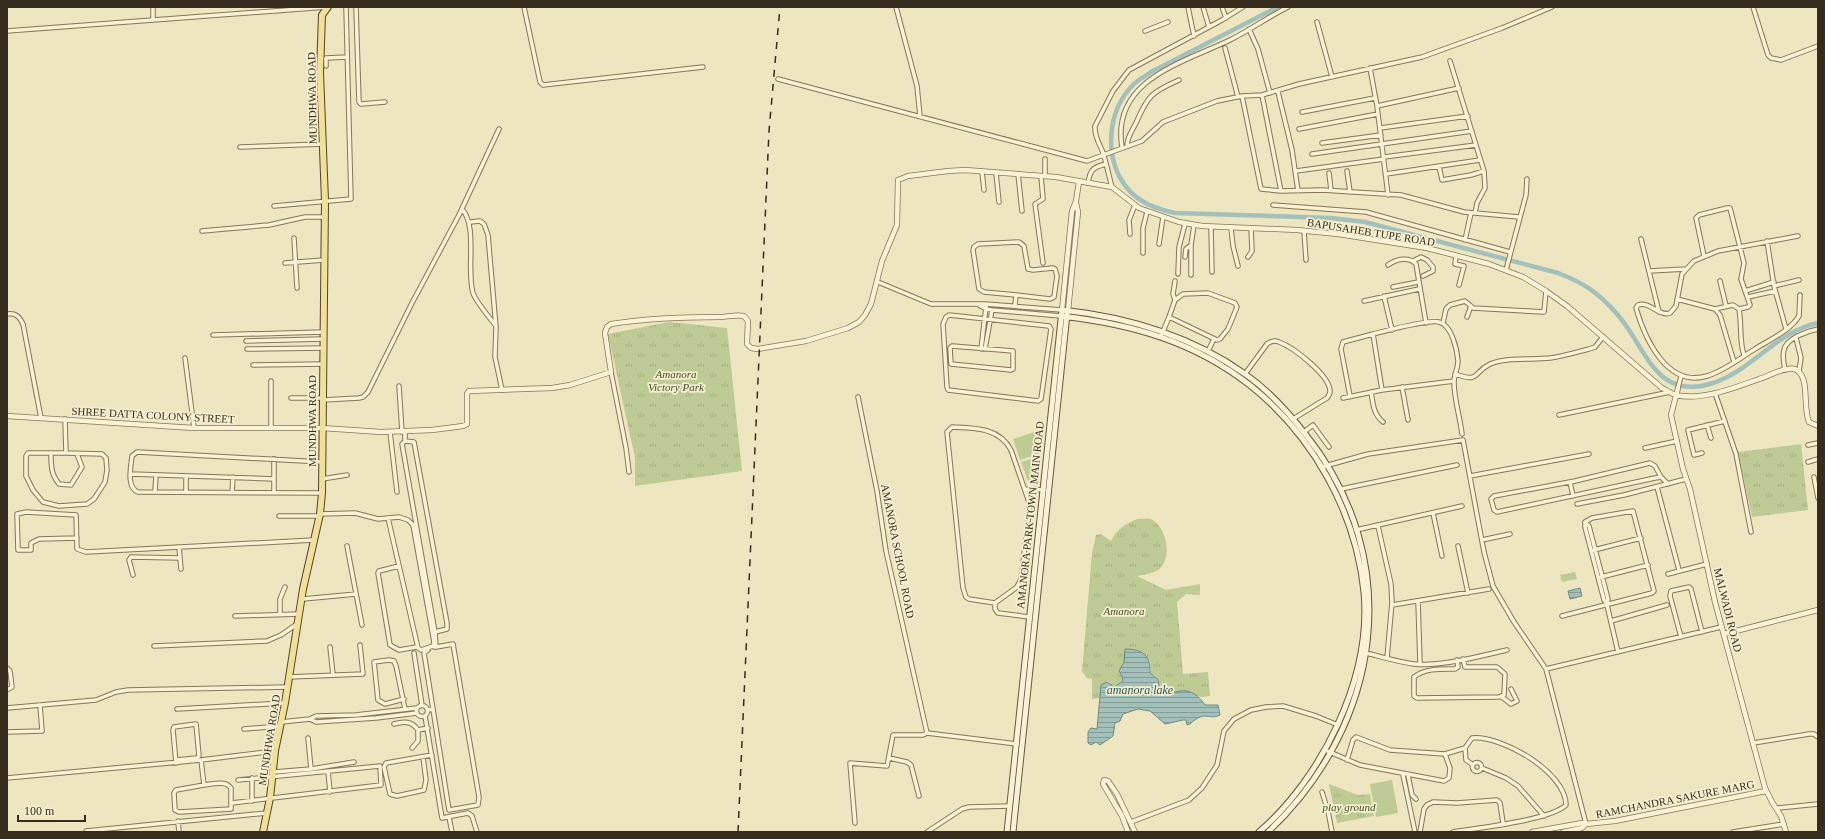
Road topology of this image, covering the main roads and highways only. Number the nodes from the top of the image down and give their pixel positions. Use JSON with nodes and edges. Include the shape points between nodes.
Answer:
{"nodes":[{"id":1,"x":327,"y":7,"type":"edge"},
{"id":2,"x":1068,"y":311,"type":"junction"},
{"id":3,"x":1061,"y":316,"type":"junction"},
{"id":4,"x":1067,"y":317,"type":"junction"},
{"id":5,"x":1310,"y":445,"type":"junction"},
{"id":6,"x":1325,"y":466,"type":"junction"},
{"id":7,"x":263,"y":832,"type":"edge"},
{"id":8,"x":1007,"y":832,"type":"edge"},
{"id":9,"x":1013,"y":832,"type":"edge"},
{"id":10,"x":1259,"y":832,"type":"edge"},
{"id":11,"x":1268,"y":832,"type":"edge"}],
"edges":[{"from":1,"to":7,"type":"main road","name":"MUNDHWA ROAD","via":[[322,15],[320,72],[325,201],[322,493],[320,515],[303,589]]},
{"from":2,"to":3,"type":"main road","name":"AMANORA PARK TOWN MAIN ROAD","via":[[1062,310]]},
{"from":2,"to":4,"type":"main road","name":"AMANORA PARK TOWN MAIN ROAD"},
{"from":2,"to":5,"type":"main road","via":[[1124,319],[1163,331],[1208,352],[1246,374],[1277,402],[1304,432]]},
{"from":3,"to":4,"type":"main road"},
{"from":3,"to":8,"type":"main road","name":"AMANORA PARK TOWN MAIN ROAD"},
{"from":4,"to":5,"type":"main road","via":[[1123,325],[1161,336],[1210,359],[1251,386]]},
{"from":4,"to":9,"type":"main road","name":"AMANORA PARK TOWN MAIN ROAD"},
{"from":5,"to":6,"type":"main road"},
{"from":6,"to":10,"type":"main road","via":[[1347,520],[1361,574],[1364,612],[1360,651],[1338,726],[1325,750],[1289,803]]},
{"from":6,"to":11,"type":"main road","via":[[1341,489],[1356,530],[1370,592],[1366,653],[1354,700],[1330,752],[1304,793]]}]}
